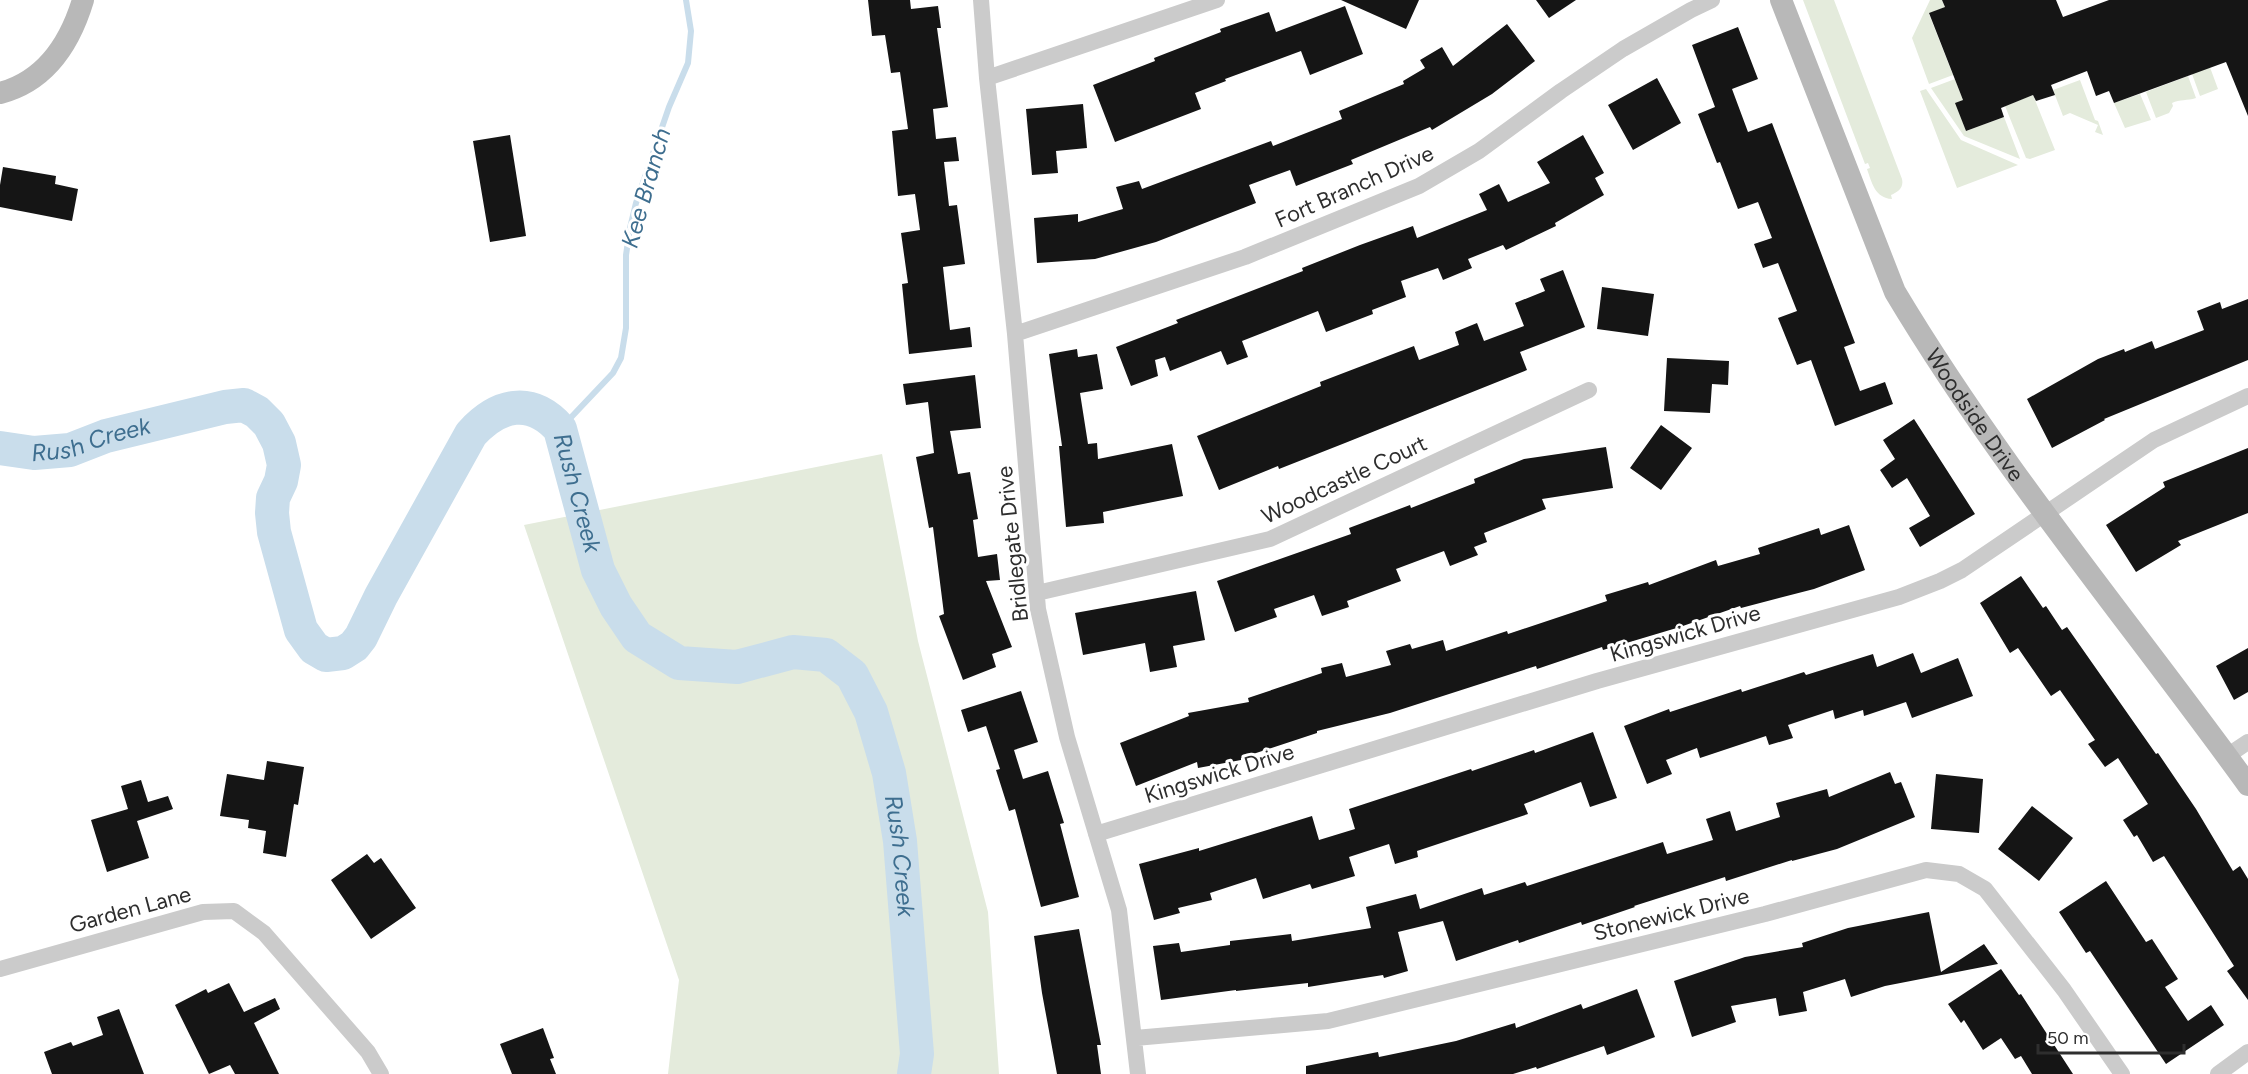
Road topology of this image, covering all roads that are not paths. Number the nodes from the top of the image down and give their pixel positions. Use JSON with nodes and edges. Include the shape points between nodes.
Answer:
{"nodes":[{"id":1,"x":83,"y":0,"type":"edge"},
{"id":2,"x":981,"y":0,"type":"edge"},
{"id":3,"x":1217,"y":0,"type":"edge"},
{"id":4,"x":1712,"y":0,"type":"edge"},
{"id":5,"x":1781,"y":0,"type":"edge"},
{"id":6,"x":987,"y":78,"type":"junction"},
{"id":7,"x":0,"y":93,"type":"edge"},
{"id":8,"x":1015,"y":334,"type":"junction"},
{"id":9,"x":1589,"y":390,"type":"dead end"},
{"id":10,"x":2248,"y":396,"type":"edge"},
{"id":11,"x":2046,"y":513,"type":"junction"},
{"id":12,"x":1037,"y":592,"type":"junction"},
{"id":13,"x":2248,"y":742,"type":"edge"},
{"id":14,"x":2227,"y":756,"type":"junction"},
{"id":15,"x":2248,"y":786,"type":"edge"},
{"id":16,"x":1096,"y":834,"type":"junction"},
{"id":17,"x":0,"y":969,"type":"edge"},
{"id":18,"x":1134,"y":1038,"type":"junction"},
{"id":19,"x":2248,"y":1052,"type":"edge"},
{"id":20,"x":381,"y":1074,"type":"edge"},
{"id":21,"x":1138,"y":1074,"type":"edge"},
{"id":22,"x":2122,"y":1074,"type":"edge"},
{"id":23,"x":2218,"y":1074,"type":"edge"}],
"edges":[{"from":1,"to":7,"type":"street","via":[[59,53],[46,68],[22,86]]},
{"from":2,"to":6,"type":"street","name":"Bridlegate Drive"},
{"from":3,"to":6,"type":"street"},
{"from":4,"to":8,"type":"street","name":"Fort Branch Drive","via":[[1623,49],[1479,151],[1419,186],[1245,257]]},
{"from":5,"to":11,"type":"street","name":"Woodside Drive","via":[[1895,292],[1991,440]]},
{"from":6,"to":8,"type":"street","name":"Bridlegate Drive"},
{"from":8,"to":12,"type":"street","name":"Bridlegate Drive"},
{"from":9,"to":12,"type":"street","name":"Woodcastle Court","via":[[1270,539]]},
{"from":10,"to":11,"type":"street","name":"Kingswick Drive","via":[[2154,440]]},
{"from":11,"to":14,"type":"street","name":"Woodside Drive"},
{"from":11,"to":16,"type":"street","name":"Kingswick Drive","via":[[1962,570],[1899,597],[1597,681]]},
{"from":12,"to":16,"type":"street","name":"Bridlegate Drive","via":[[1067,737]]},
{"from":13,"to":14,"type":"street"},
{"from":14,"to":15,"type":"street","name":"Woodside Drive"},
{"from":16,"to":18,"type":"street","name":"Bridlegate Drive","via":[[1119,910]]},
{"from":17,"to":20,"type":"street","name":"Garden Lane","via":[[203,912],[234,911],[264,933],[368,1052]]},
{"from":18,"to":21,"type":"street","name":"Bridlegate Drive"},
{"from":18,"to":22,"type":"street","name":"Stonewick Drive","via":[[1328,1021],[1765,914],[1926,870],[1959,874],[1985,889],[2064,990]]},
{"from":19,"to":23,"type":"street"}]}
